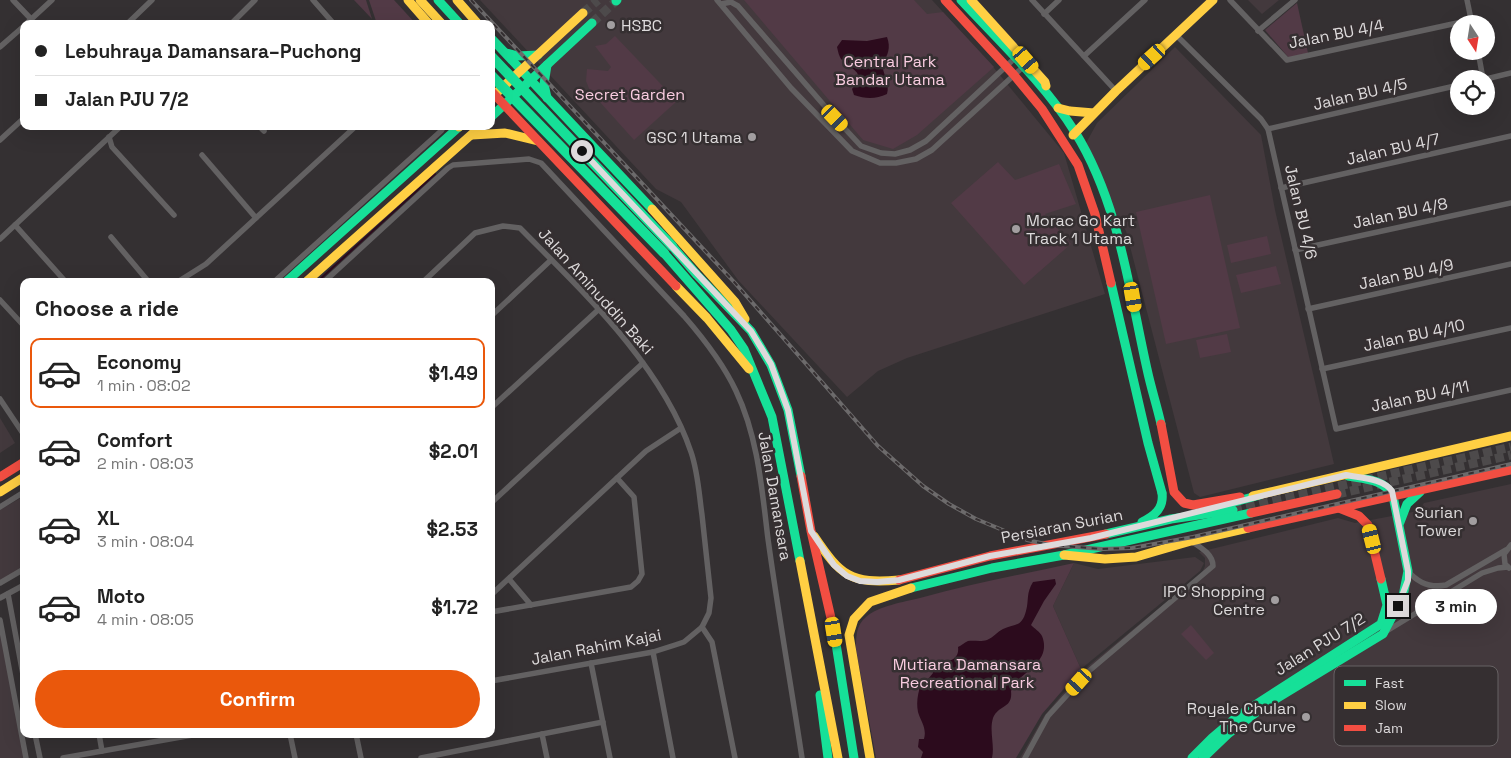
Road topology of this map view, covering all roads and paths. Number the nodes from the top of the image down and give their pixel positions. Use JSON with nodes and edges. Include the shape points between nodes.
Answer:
{"nodes":[{"id":1,"x":13,"y":0,"type":"edge"},
{"id":2,"x":52,"y":0,"type":"edge"},
{"id":3,"x":152,"y":0,"type":"edge"},
{"id":4,"x":255,"y":0,"type":"edge"},
{"id":5,"x":313,"y":0,"type":"edge"},
{"id":6,"x":408,"y":0,"type":"edge"},
{"id":7,"x":420,"y":0,"type":"edge"},
{"id":8,"x":438,"y":0,"type":"edge"},
{"id":9,"x":457,"y":0,"type":"edge"},
{"id":10,"x":945,"y":0,"type":"edge"},
{"id":11,"x":961,"y":0,"type":"edge"},
{"id":12,"x":971,"y":0,"type":"edge"},
{"id":13,"x":1032,"y":0,"type":"edge"},
{"id":14,"x":1059,"y":0,"type":"edge"},
{"id":15,"x":1145,"y":0,"type":"edge"},
{"id":16,"x":1213,"y":0,"type":"edge"},
{"id":17,"x":1230,"y":0,"type":"edge"},
{"id":18,"x":1294,"y":0,"type":"edge"},
{"id":19,"x":1467,"y":0,"type":"edge"},
{"id":20,"x":719,"y":2,"type":"edge"},
{"id":21,"x":583,"y":13,"type":"tunnel mouth"},
{"id":22,"x":1044,"y":14,"type":"junction"},
{"id":23,"x":1470,"y":15,"type":"edge"},
{"id":24,"x":25,"y":20,"type":"edge"},
{"id":25,"x":30,"y":20,"type":"edge"},
{"id":26,"x":131,"y":20,"type":"edge"},
{"id":27,"x":235,"y":20,"type":"edge"},
{"id":28,"x":330,"y":20,"type":"edge"},
{"id":29,"x":426,"y":20,"type":"edge"},
{"id":30,"x":438,"y":20,"type":"edge"},
{"id":31,"x":456,"y":20,"type":"edge"},
{"id":32,"x":473,"y":20,"type":"edge"},
{"id":33,"x":592,"y":23,"type":"tunnel mouth"},
{"id":34,"x":1450,"y":27,"type":"edge"},
{"id":35,"x":20,"y":29,"type":"edge"},
{"id":36,"x":1258,"y":31,"type":"junction"},
{"id":37,"x":1176,"y":35,"type":"junction"},
{"id":38,"x":495,"y":42,"type":"edge"},
{"id":39,"x":0,"y":47,"type":"edge"},
{"id":40,"x":495,"y":47,"type":"edge"},
{"id":41,"x":505,"y":53,"type":"junction"},
{"id":42,"x":538,"y":55,"type":"junction"},
{"id":43,"x":1084,"y":56,"type":"junction"},
{"id":44,"x":1016,"y":58,"type":"junction"},
{"id":45,"x":495,"y":60,"type":"edge"},
{"id":46,"x":548,"y":65,"type":"junction"},
{"id":47,"x":1006,"y":66,"type":"junction"},
{"id":48,"x":1023,"y":66,"type":"junction"},
{"id":49,"x":521,"y":70,"type":"junction"},
{"id":50,"x":495,"y":73,"type":"edge"},
{"id":51,"x":1511,"y":73,"type":"edge"},
{"id":52,"x":1014,"y":75,"type":"junction"},
{"id":53,"x":1495,"y":77,"type":"edge"},
{"id":54,"x":495,"y":80,"type":"edge"},
{"id":55,"x":530,"y":80,"type":"junction"},
{"id":56,"x":1450,"y":87,"type":"edge"},
{"id":57,"x":1116,"y":91,"type":"junction"},
{"id":58,"x":495,"y":92,"type":"edge"},
{"id":59,"x":495,"y":96,"type":"edge"},
{"id":60,"x":1049,"y":96,"type":"junction"},
{"id":61,"x":548,"y":99,"type":"junction"},
{"id":62,"x":505,"y":104,"type":"junction"},
{"id":63,"x":1058,"y":108,"type":"junction"},
{"id":64,"x":495,"y":113,"type":"edge"},
{"id":65,"x":1094,"y":113,"type":"junction"},
{"id":66,"x":20,"y":122,"type":"edge"},
{"id":67,"x":524,"y":124,"type":"junction"},
{"id":68,"x":1268,"y":129,"type":"junction"},
{"id":69,"x":117,"y":130,"type":"edge"},
{"id":70,"x":347,"y":130,"type":"edge"},
{"id":71,"x":442,"y":130,"type":"edge"},
{"id":72,"x":456,"y":130,"type":"edge"},
{"id":73,"x":477,"y":130,"type":"edge"},
{"id":74,"x":1075,"y":132,"type":"junction"},
{"id":75,"x":472,"y":135,"type":"junction"},
{"id":76,"x":1511,"y":136,"type":"edge"},
{"id":77,"x":109,"y":137,"type":"junction"},
{"id":78,"x":1063,"y":139,"type":"junction"},
{"id":79,"x":0,"y":140,"type":"edge"},
{"id":80,"x":538,"y":142,"type":"junction"},
{"id":81,"x":1082,"y":145,"type":"junction"},
{"id":82,"x":202,"y":155,"type":"dead end"},
{"id":83,"x":1281,"y":188,"type":"junction"},
{"id":84,"x":1511,"y":203,"type":"edge"},
{"id":85,"x":174,"y":214,"type":"dead end"},
{"id":86,"x":256,"y":218,"type":"junction"},
{"id":87,"x":15,"y":225,"type":"junction"},
{"id":88,"x":111,"y":237,"type":"dead end"},
{"id":89,"x":0,"y":239,"type":"edge"},
{"id":90,"x":1295,"y":250,"type":"junction"},
{"id":91,"x":551,"y":260,"type":"junction"},
{"id":92,"x":1511,"y":264,"type":"edge"},
{"id":93,"x":62,"y":278,"type":"edge"},
{"id":94,"x":145,"y":278,"type":"edge"},
{"id":95,"x":185,"y":278,"type":"edge"},
{"id":96,"x":278,"y":278,"type":"edge"},
{"id":97,"x":290,"y":278,"type":"edge"},
{"id":98,"x":310,"y":278,"type":"edge"},
{"id":99,"x":328,"y":278,"type":"edge"},
{"id":100,"x":427,"y":278,"type":"edge"},
{"id":101,"x":0,"y":300,"type":"edge"},
{"id":102,"x":1308,"y":309,"type":"junction"},
{"id":103,"x":598,"y":310,"type":"junction"},
{"id":104,"x":495,"y":312,"type":"edge"},
{"id":105,"x":20,"y":322,"type":"edge"},
{"id":106,"x":1511,"y":328,"type":"edge"},
{"id":107,"x":751,"y":331,"type":"junction"},
{"id":108,"x":643,"y":363,"type":"junction"},
{"id":109,"x":1322,"y":369,"type":"junction"},
{"id":110,"x":753,"y":374,"type":"junction"},
{"id":111,"x":1511,"y":390,"type":"edge"},
{"id":112,"x":0,"y":398,"type":"edge"},
{"id":113,"x":495,"y":404,"type":"edge"},
{"id":114,"x":681,"y":428,"type":"junction"},
{"id":115,"x":1336,"y":428,"type":"joint"},
{"id":116,"x":20,"y":429,"type":"edge"},
{"id":117,"x":1511,"y":436,"type":"edge"},
{"id":118,"x":20,"y":464,"type":"edge"},
{"id":119,"x":1511,"y":470,"type":"edge"},
{"id":120,"x":1346,"y":475,"type":"junction"},
{"id":121,"x":0,"y":477,"type":"edge"},
{"id":122,"x":617,"y":478,"type":"junction"},
{"id":123,"x":20,"y":480,"type":"edge"},
{"id":124,"x":1424,"y":489,"type":"junction"},
{"id":125,"x":0,"y":492,"type":"edge"},
{"id":126,"x":20,"y":494,"type":"edge"},
{"id":127,"x":1338,"y":494,"type":"tunnel mouth"},
{"id":128,"x":1260,"y":495,"type":"junction"},
{"id":129,"x":1393,"y":496,"type":"junction"},
{"id":130,"x":495,"y":499,"type":"edge"},
{"id":131,"x":0,"y":506,"type":"edge"},
{"id":132,"x":1338,"y":508,"type":"junction"},
{"id":133,"x":1234,"y":510,"type":"tunnel mouth"},
{"id":134,"x":1171,"y":519,"type":"junction"},
{"id":135,"x":1400,"y":525,"type":"junction"},
{"id":136,"x":1126,"y":529,"type":"junction"},
{"id":137,"x":811,"y":531,"type":"junction"},
{"id":138,"x":1191,"y":541,"type":"junction"},
{"id":139,"x":1511,"y":545,"type":"edge"},
{"id":140,"x":1506,"y":550,"type":"junction"},
{"id":141,"x":1064,"y":555,"type":"junction"},
{"id":142,"x":1509,"y":568,"type":"edge"},
{"id":143,"x":1408,"y":571,"type":"junction"},
{"id":144,"x":20,"y":572,"type":"edge"},
{"id":145,"x":10,"y":578,"type":"junction"},
{"id":146,"x":509,"y":579,"type":"junction"},
{"id":147,"x":0,"y":583,"type":"edge"},
{"id":148,"x":20,"y":586,"type":"edge"},
{"id":149,"x":16,"y":589,"type":"junction"},
{"id":150,"x":495,"y":591,"type":"edge"},
{"id":151,"x":8,"y":594,"type":"junction"},
{"id":152,"x":0,"y":598,"type":"edge"},
{"id":153,"x":531,"y":605,"type":"junction"},
{"id":154,"x":495,"y":611,"type":"edge"},
{"id":155,"x":0,"y":620,"type":"edge"},
{"id":156,"x":702,"y":627,"type":"junction"},
{"id":157,"x":1383,"y":634,"type":"junction"},
{"id":158,"x":653,"y":652,"type":"junction"},
{"id":159,"x":20,"y":658,"type":"edge"},
{"id":160,"x":591,"y":663,"type":"junction"},
{"id":161,"x":822,"y":679,"type":"junction"},
{"id":162,"x":495,"y":680,"type":"edge"},
{"id":163,"x":603,"y":722,"type":"junction"},
{"id":164,"x":20,"y":726,"type":"edge"},
{"id":165,"x":542,"y":734,"type":"junction"},
{"id":166,"x":851,"y":737,"type":"junction"},
{"id":167,"x":22,"y":738,"type":"edge"},
{"id":168,"x":36,"y":738,"type":"edge"},
{"id":169,"x":100,"y":738,"type":"edge"},
{"id":170,"x":175,"y":738,"type":"edge"},
{"id":171,"x":291,"y":738,"type":"edge"},
{"id":172,"x":357,"y":738,"type":"edge"},
{"id":173,"x":102,"y":751,"type":"junction"},
{"id":174,"x":26,"y":758,"type":"edge"},
{"id":175,"x":40,"y":758,"type":"edge"},
{"id":176,"x":63,"y":758,"type":"edge"},
{"id":177,"x":295,"y":758,"type":"edge"},
{"id":178,"x":361,"y":758,"type":"edge"},
{"id":179,"x":422,"y":758,"type":"edge"},
{"id":180,"x":547,"y":758,"type":"edge"},
{"id":181,"x":610,"y":758,"type":"edge"},
{"id":182,"x":673,"y":758,"type":"edge"},
{"id":183,"x":735,"y":758,"type":"edge"},
{"id":184,"x":802,"y":758,"type":"edge"},
{"id":185,"x":828,"y":758,"type":"edge"},
{"id":186,"x":838,"y":758,"type":"edge"},
{"id":187,"x":854,"y":758,"type":"edge"},
{"id":188,"x":859,"y":758,"type":"edge"},
{"id":189,"x":870,"y":758,"type":"edge"},
{"id":190,"x":1025,"y":758,"type":"edge"},
{"id":191,"x":1192,"y":758,"type":"edge"},
{"id":192,"x":1203,"y":758,"type":"edge"}],
"edges":[{"from":1,"to":24,"type":"street"},
{"from":2,"to":25,"type":"street"},
{"from":3,"to":26,"type":"street"},
{"from":4,"to":27,"type":"street"},
{"from":5,"to":28,"type":"street"},
{"from":6,"to":29,"type":"main road"},
{"from":7,"to":30,"type":"main road"},
{"from":8,"to":31,"type":"main road"},
{"from":9,"to":32,"type":"main road"},
{"from":10,"to":47,"type":"main road"},
{"from":11,"to":44,"type":"main road"},
{"from":12,"to":60,"type":"main road","via":[[1045,82]]},
{"from":13,"to":22,"type":"street"},
{"from":14,"to":22,"type":"street"},
{"from":15,"to":43,"type":"street"},
{"from":16,"to":37,"type":"main road"},
{"from":17,"to":36,"type":"street","name":"Jalan BU 4/4"},
{"from":18,"to":36,"type":"street"},
{"from":19,"to":23,"type":"street"},
{"from":20,"to":47,"type":"street","via":[[738,6],[862,146],[881,153],[896,154],[926,142]]},
{"from":20,"to":52,"type":"street","via":[[852,152],[880,163],[916,159],[932,150]]},
{"from":21,"to":42,"type":"main road"},
{"from":22,"to":43,"type":"street"},
{"from":33,"to":46,"type":"main road"},
{"from":34,"to":36,"type":"street","name":"Jalan BU 4/4","via":[[1287,60]]},
{"from":35,"to":39,"type":"street"},
{"from":37,"to":57,"type":"main road"},
{"from":37,"to":68,"type":"street","name":"Jalan BU 4/6"},
{"from":38,"to":41,"type":"main road"},
{"from":40,"to":50,"type":"main road","via":[[504,57]]},
{"from":41,"to":42,"type":"main road"},
{"from":41,"to":49,"type":"main road"},
{"from":42,"to":49,"type":"main road"},
{"from":43,"to":57,"type":"street"},
{"from":44,"to":47,"type":"street"},
{"from":44,"to":48,"type":"main road"},
{"from":45,"to":107,"type":"main road","bridge":true},
{"from":46,"to":55,"type":"main road"},
{"from":46,"to":61,"type":"main road","via":[[544,84]]},
{"from":47,"to":52,"type":"main road"},
{"from":48,"to":52,"type":"street"},
{"from":48,"to":60,"type":"main road"},
{"from":49,"to":55,"type":"main road"},
{"from":49,"to":58,"type":"main road"},
{"from":51,"to":53,"type":"street"},
{"from":52,"to":78,"type":"main road"},
{"from":54,"to":110,"type":"main road","bridge":true,"via":[[664,253],[731,330],[744,349]]},
{"from":55,"to":61,"type":"main road"},
{"from":55,"to":62,"type":"main road"},
{"from":56,"to":68,"type":"street","name":"Jalan BU 4/5"},
{"from":57,"to":65,"type":"main road"},
{"from":59,"to":62,"type":"main road"},
{"from":60,"to":63,"type":"main road"},
{"from":61,"to":67,"type":"main road","via":[[526,105],[520,116]]},
{"from":61,"to":107,"type":"main road","via":[[679,238],[735,302]]},
{"from":62,"to":64,"type":"main road"},
{"from":62,"to":67,"type":"main road"},
{"from":63,"to":65,"type":"main road"},
{"from":63,"to":74,"type":"main road"},
{"from":65,"to":74,"type":"main road"},
{"from":65,"to":81,"type":"main road","via":[[1085,129]]},
{"from":66,"to":79,"type":"street"},
{"from":67,"to":80,"type":"main road"},
{"from":68,"to":83,"type":"street","name":"Jalan BU 4/6"},
{"from":69,"to":77,"type":"street"},
{"from":70,"to":86,"type":"street"},
{"from":71,"to":96,"type":"street"},
{"from":72,"to":97,"type":"main road"},
{"from":73,"to":75,"type":"main road"},
{"from":74,"to":78,"type":"main road"},
{"from":74,"to":81,"type":"main road"},
{"from":75,"to":80,"type":"main road","via":[[505,131]]},
{"from":75,"to":98,"type":"main road"},
{"from":76,"to":83,"type":"street","name":"Jalan BU 4/7"},
{"from":77,"to":85,"type":"street","via":[[112,147]]},
{"from":77,"to":87,"type":"street"},
{"from":78,"to":136,"type":"main road","via":[[1078,165],[1095,214],[1162,493],[1163,504],[1158,512]]},
{"from":80,"to":110,"type":"main road","via":[[707,318]]},
{"from":81,"to":128,"type":"main road","via":[[1112,217],[1130,282],[1174,492],[1184,503],[1193,505]]},
{"from":82,"to":86,"type":"street"},
{"from":83,"to":90,"type":"street","name":"Jalan BU 4/6"},
{"from":84,"to":90,"type":"street","name":"Jalan BU 4/8"},
{"from":86,"to":95,"type":"street","via":[[206,264]]},
{"from":87,"to":89,"type":"street"},
{"from":87,"to":93,"type":"street"},
{"from":88,"to":94,"type":"street"},
{"from":90,"to":102,"type":"street","name":"Jalan BU 4/6"},
{"from":91,"to":100,"type":"street","name":"Jalan Aminuddin Baki","via":[[520,228],[503,226],[475,233]]},
{"from":91,"to":103,"type":"street","name":"Jalan Aminuddin Baki"},
{"from":91,"to":104,"type":"street"},
{"from":92,"to":102,"type":"street","name":"Jalan BU 4/9"},
{"from":99,"to":184,"type":"street","name":"Jalan Damansara","via":[[448,168],[529,159],[541,162],[684,316],[704,340],[737,392],[762,482]]},
{"from":101,"to":105,"type":"street"},
{"from":102,"to":109,"type":"street","name":"Jalan BU 4/6"},
{"from":103,"to":108,"type":"street","name":"Jalan Aminuddin Baki"},
{"from":103,"to":113,"type":"street"},
{"from":106,"to":109,"type":"street","name":"Jalan BU 4/10"},
{"from":107,"to":137,"type":"main road","via":[[771,364],[788,410]]},
{"from":108,"to":114,"type":"street","name":"Jalan Aminuddin Baki"},
{"from":108,"to":130,"type":"street"},
{"from":109,"to":115,"type":"street","name":"Jalan BU 4/6"},
{"from":110,"to":161,"type":"main road","via":[[772,417]]},
{"from":111,"to":115,"type":"street","name":"Jalan BU 4/11"},
{"from":112,"to":116,"type":"street"},
{"from":114,"to":122,"type":"street","via":[[646,451]]},
{"from":114,"to":156,"type":"street","name":"Jalan Aminuddin Baki","via":[[697,476],[711,598],[709,613]]},
{"from":117,"to":120,"type":"main road"},
{"from":118,"to":121,"type":"main road"},
{"from":119,"to":124,"type":"main road","name":"Persiaran Surian"},
{"from":120,"to":128,"type":"main road"},
{"from":120,"to":129,"type":"main road","via":[[1383,483]]},
{"from":122,"to":146,"type":"street"},
{"from":122,"to":153,"type":"street","via":[[634,497],[642,574],[638,581],[630,587]]},
{"from":123,"to":125,"type":"main road"},
{"from":124,"to":129,"type":"main road","name":"Persiaran Surian"},
{"from":124,"to":135,"type":"main road","via":[[1406,504]]},
{"from":126,"to":131,"type":"street"},
{"from":127,"to":141,"type":"main road","name":"Persiaran Surian"},
{"from":128,"to":134,"type":"main road"},
{"from":129,"to":132,"type":"main road","name":"Persiaran Surian"},
{"from":129,"to":135,"type":"main road","name":"Jalan PJU 7/2"},
{"from":132,"to":138,"type":"main road","name":"Persiaran Surian"},
{"from":132,"to":191,"type":"main road","name":"Jalan PJU 7/2","via":[[1357,514],[1368,525],[1387,604],[1381,624],[1238,716]]},
{"from":133,"to":134,"type":"main road","name":"Persiaran Surian"},
{"from":134,"to":136,"type":"main road","name":"Persiaran Surian"},
{"from":135,"to":143,"type":"main road","name":"Jalan PJU 7/2"},
{"from":136,"to":137,"type":"main road","name":"Persiaran Surian","via":[[990,556],[899,580],[877,582],[847,576],[834,565]]},
{"from":137,"to":166,"type":"main road","via":[[834,632]]},
{"from":138,"to":141,"type":"main road","name":"Persiaran Surian","via":[[1132,558]]},
{"from":138,"to":190,"type":"street","via":[[1208,553],[1213,566],[1089,672],[1048,716]]},
{"from":139,"to":140,"type":"street"},
{"from":140,"to":142,"type":"street","via":[[1504,559]]},
{"from":140,"to":143,"type":"street","via":[[1452,582],[1437,587],[1414,578]]},
{"from":141,"to":189,"type":"main road","name":"Persiaran Surian","via":[[992,568],[900,591],[870,602],[860,612],[850,628],[849,643]]},
{"from":142,"to":157,"type":"street","via":[[1482,573]]},
{"from":143,"to":157,"type":"main road","name":"Jalan PJU 7/2","via":[[1405,590]]},
{"from":144,"to":145,"type":"street"},
{"from":145,"to":147,"type":"street"},
{"from":145,"to":149,"type":"street"},
{"from":146,"to":150,"type":"street"},
{"from":146,"to":153,"type":"street"},
{"from":148,"to":149,"type":"street"},
{"from":149,"to":151,"type":"street"},
{"from":151,"to":152,"type":"street"},
{"from":151,"to":159,"type":"street"},
{"from":153,"to":154,"type":"street"},
{"from":155,"to":164,"type":"street"},
{"from":156,"to":158,"type":"street","name":"Jalan Rahim Kajai","via":[[684,642]]},
{"from":156,"to":183,"type":"street","via":[[712,642]]},
{"from":157,"to":192,"type":"main road","name":"Jalan PJU 7/2","via":[[1266,706]]},
{"from":158,"to":160,"type":"street","name":"Jalan Rahim Kajai"},
{"from":158,"to":182,"type":"street"},
{"from":160,"to":162,"type":"street","name":"Jalan Rahim Kajai"},
{"from":160,"to":163,"type":"street"},
{"from":161,"to":185,"type":"main road","via":[[820,701]]},
{"from":161,"to":186,"type":"main road"},
{"from":163,"to":165,"type":"street"},
{"from":163,"to":181,"type":"street"},
{"from":165,"to":179,"type":"street"},
{"from":165,"to":180,"type":"street"},
{"from":166,"to":187,"type":"main road"},
{"from":166,"to":188,"type":"main road"},
{"from":167,"to":174,"type":"street"},
{"from":168,"to":175,"type":"street"},
{"from":169,"to":173,"type":"street"},
{"from":170,"to":173,"type":"street"},
{"from":171,"to":177,"type":"street"},
{"from":172,"to":178,"type":"street"},
{"from":173,"to":176,"type":"street"}]}
